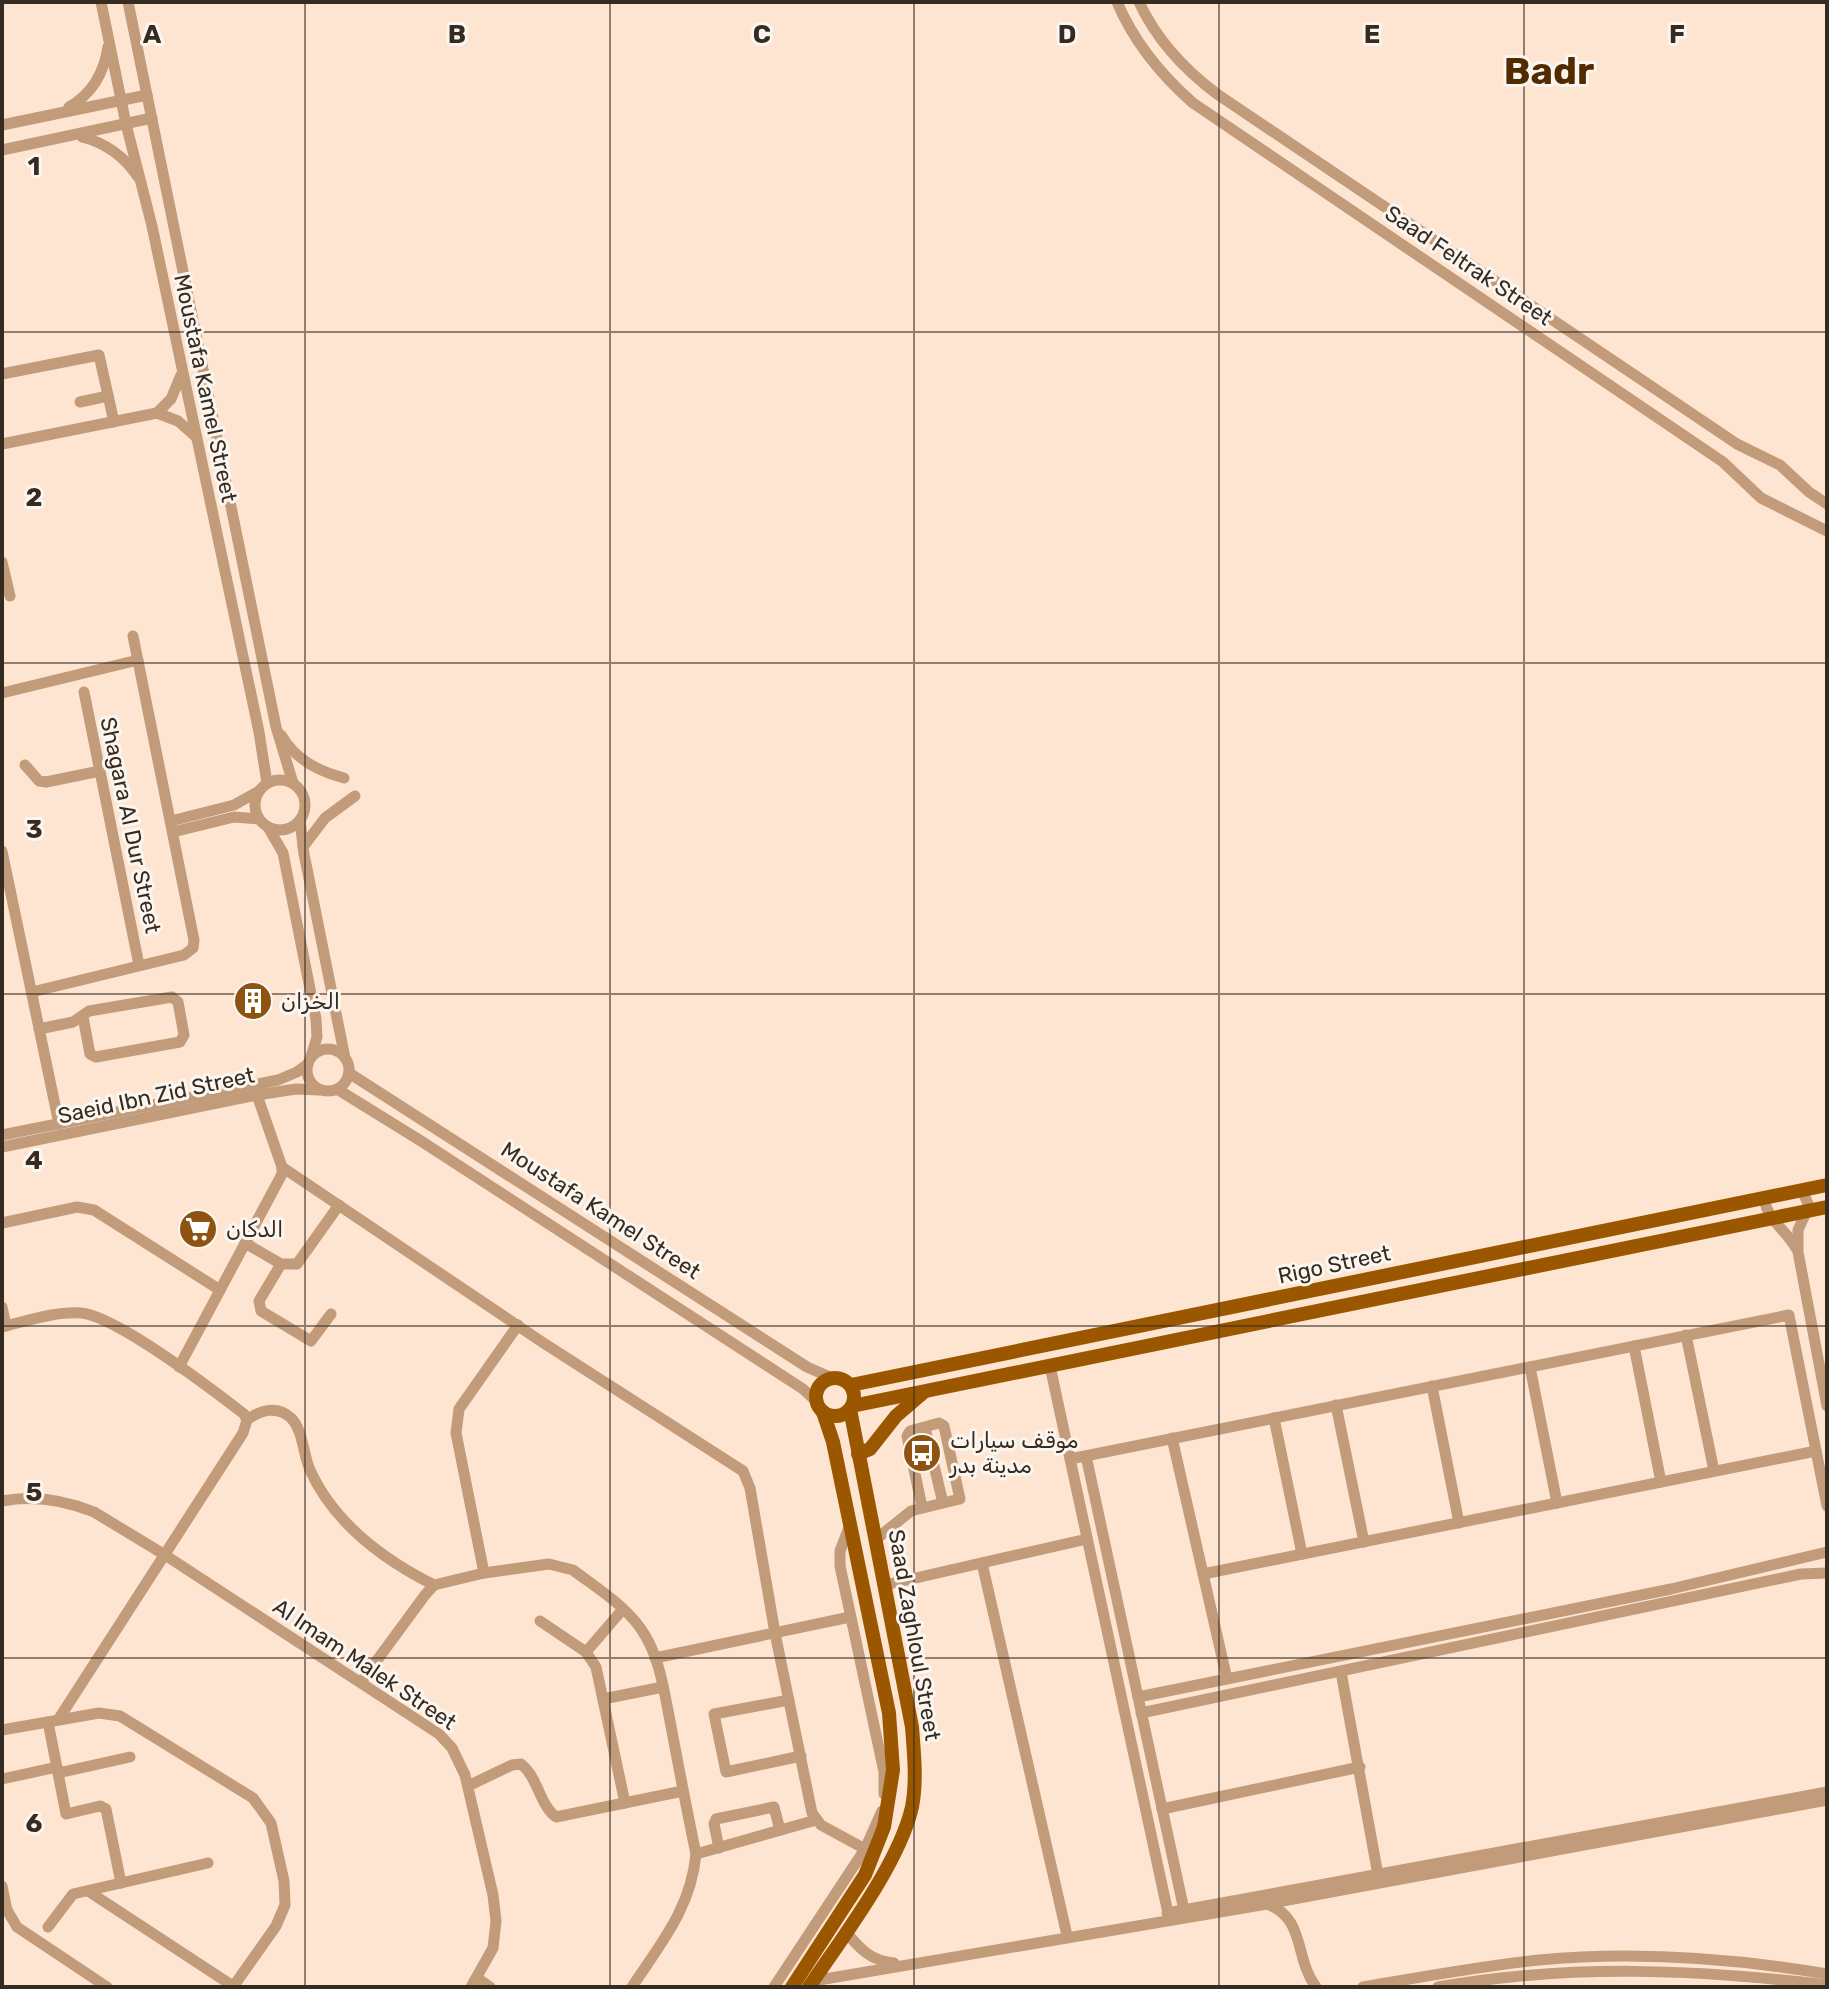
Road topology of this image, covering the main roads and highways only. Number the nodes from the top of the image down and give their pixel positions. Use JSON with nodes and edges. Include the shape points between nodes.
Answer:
{"nodes":[{"id":1,"x":1827,"y":1185,"type":"edge"},
{"id":2,"x":1827,"y":1207,"type":"edge"},
{"id":3,"x":1280,"y":1298,"type":"junction"},
{"id":4,"x":1284,"y":1318,"type":"junction"},
{"id":5,"x":886,"y":1378,"type":"junction"},
{"id":6,"x":851,"y":1385,"type":"junction"},
{"id":7,"x":924,"y":1391,"type":"junction"},
{"id":8,"x":891,"y":1398,"type":"junction"},
{"id":9,"x":819,"y":1406,"type":"junction"},
{"id":10,"x":851,"y":1408,"type":"junction"},
{"id":11,"x":858,"y":1454,"type":"junction"},
{"id":12,"x":811,"y":1984,"type":"edge"},
{"id":13,"x":792,"y":1987,"type":"edge"}],
"edges":[{"from":1,"to":3,"type":"main road","name":"Rigo Street"},
{"from":2,"to":4,"type":"main road","name":"Rigo Street"},
{"from":3,"to":4,"type":"main road"},
{"from":3,"to":5,"type":"main road","name":"Rigo Street"},
{"from":4,"to":7,"type":"main road","name":"Rigo Street"},
{"from":5,"to":6,"type":"main road","name":"Rigo Street"},
{"from":5,"to":8,"type":"main road"},
{"from":6,"to":9,"type":"main road","via":[[832,1378],[821,1383]]},
{"from":6,"to":10,"type":"main road"},
{"from":7,"to":8,"type":"main road","name":"Rigo Street"},
{"from":7,"to":11,"type":"main road","via":[[870,1449]]},
{"from":8,"to":10,"type":"main road","name":"Rigo Street"},
{"from":9,"to":10,"type":"main road","via":[[837,1416]]},
{"from":9,"to":13,"type":"main road","name":"Saad Zaghloul Street","via":[[833,1442],[893,1741],[890,1799],[865,1875]]},
{"from":10,"to":11,"type":"main road","name":"Saad Zaghloul Street"},
{"from":11,"to":12,"type":"main road","name":"Saad Zaghloul Street","via":[[912,1727],[915,1779],[912,1807],[894,1854]]}]}
